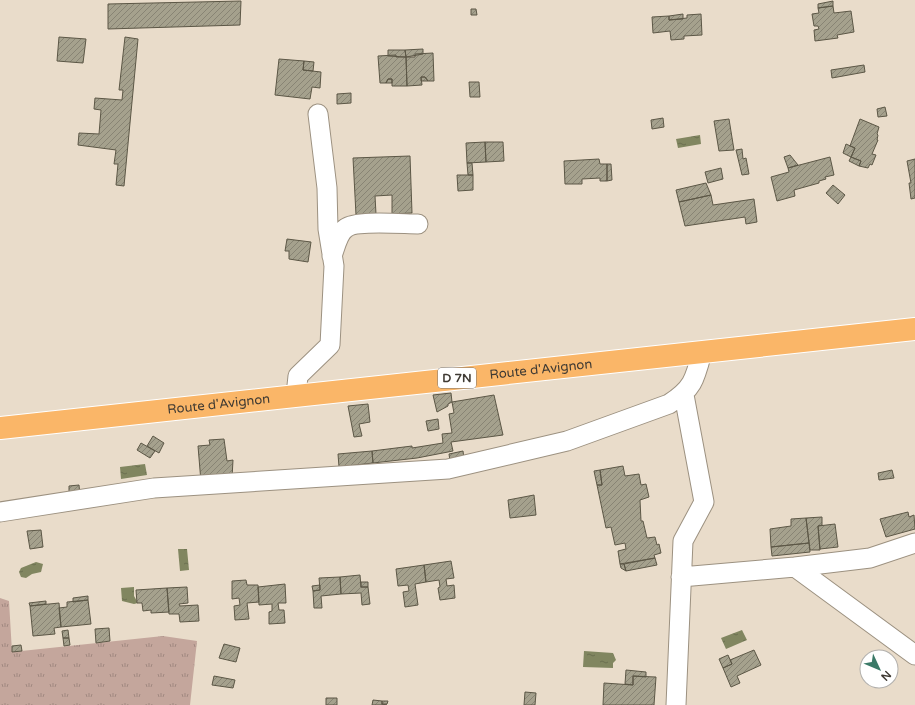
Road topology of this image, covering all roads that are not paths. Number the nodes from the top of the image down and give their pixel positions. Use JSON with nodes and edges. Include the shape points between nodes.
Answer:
{"nodes":[{"id":1,"x":318,"y":114,"type":"dead end"},
{"id":2,"x":418,"y":224,"type":"dead end"},
{"id":3,"x":332,"y":256,"type":"junction"},
{"id":4,"x":915,"y":330,"type":"edge"},
{"id":5,"x":702,"y":352,"type":"junction"},
{"id":6,"x":296,"y":395,"type":"junction"},
{"id":7,"x":684,"y":395,"type":"junction"},
{"id":8,"x":0,"y":428,"type":"edge"},
{"id":9,"x":0,"y":512,"type":"edge"},
{"id":10,"x":915,"y":543,"type":"edge"},
{"id":11,"x":795,"y":567,"type":"junction"},
{"id":12,"x":681,"y":577,"type":"junction"},
{"id":13,"x":915,"y":655,"type":"edge"},
{"id":14,"x":676,"y":705,"type":"edge"}],
"edges":[{"from":1,"to":3,"type":"street"},
{"from":2,"to":3,"type":"street","via":[[357,224],[346,228],[340,235]]},
{"from":3,"to":6,"type":"street","via":[[334,266],[330,345],[298,376]]},
{"from":4,"to":5,"type":"main road","name":"Route d'Avignon","number":"D 7N"},
{"from":5,"to":6,"type":"main road","name":"Route d'Avignon","number":"D 7N"},
{"from":5,"to":7,"type":"street","via":[[695,379]]},
{"from":6,"to":8,"type":"main road","name":"Route d'Avignon","number":"D 7N"},
{"from":7,"to":9,"type":"street","via":[[668,404],[567,441],[448,468],[154,488]]},
{"from":7,"to":12,"type":"street","via":[[704,502],[682,542]]},
{"from":10,"to":11,"type":"street","via":[[870,558]]},
{"from":11,"to":12,"type":"street"},
{"from":11,"to":13,"type":"street"},
{"from":12,"to":14,"type":"street"}]}
